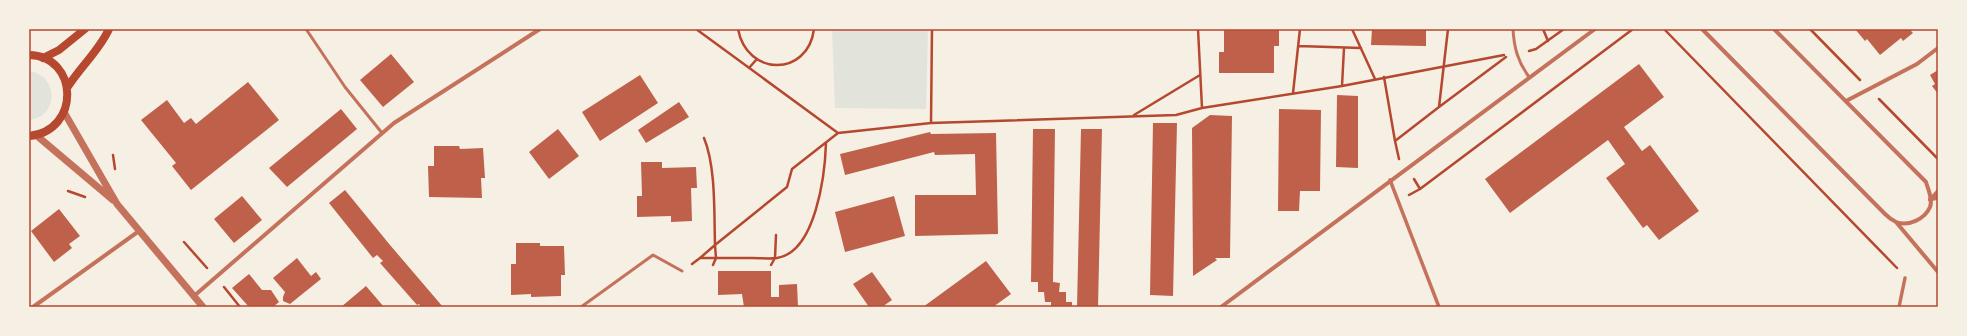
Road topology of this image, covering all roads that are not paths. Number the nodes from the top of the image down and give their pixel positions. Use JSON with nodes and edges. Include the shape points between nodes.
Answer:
{"nodes":[{"id":1,"x":85,"y":29,"type":"edge"},
{"id":2,"x":109,"y":29,"type":"edge"},
{"id":3,"x":306,"y":29,"type":"edge"},
{"id":4,"x":540,"y":29,"type":"edge"},
{"id":5,"x":1513,"y":29,"type":"edge"},
{"id":6,"x":1595,"y":29,"type":"edge"},
{"id":7,"x":1702,"y":29,"type":"edge"},
{"id":8,"x":1774,"y":29,"type":"edge"},
{"id":9,"x":1938,"y":48,"type":"edge"},
{"id":10,"x":29,"y":55,"type":"edge"},
{"id":11,"x":42,"y":58,"type":"junction"},
{"id":12,"x":1529,"y":77,"type":"junction"},
{"id":13,"x":67,"y":88,"type":"junction"},
{"id":14,"x":1846,"y":102,"type":"junction"},
{"id":15,"x":64,"y":112,"type":"junction"},
{"id":16,"x":382,"y":133,"type":"junction"},
{"id":17,"x":33,"y":136,"type":"edge"},
{"id":18,"x":1390,"y":180,"type":"junction"},
{"id":19,"x":1938,"y":191,"type":"edge"},
{"id":20,"x":1938,"y":198,"type":"edge"},
{"id":21,"x":1930,"y":200,"type":"junction"},
{"id":22,"x":117,"y":204,"type":"junction"},
{"id":23,"x":1896,"y":222,"type":"junction"},
{"id":24,"x":140,"y":231,"type":"junction"},
{"id":25,"x":682,"y":271,"type":"road end"},
{"id":26,"x":1938,"y":272,"type":"edge"},
{"id":27,"x":1905,"y":278,"type":"dead end"},
{"id":28,"x":194,"y":296,"type":"junction"},
{"id":29,"x":33,"y":307,"type":"edge"},
{"id":30,"x":203,"y":307,"type":"edge"},
{"id":31,"x":581,"y":307,"type":"edge"},
{"id":32,"x":1221,"y":307,"type":"edge"},
{"id":33,"x":1440,"y":307,"type":"edge"},
{"id":34,"x":1899,"y":307,"type":"edge"}],
"edges":[{"from":1,"to":11,"type":"main road","via":[[59,50]]},
{"from":2,"to":13,"type":"main road"},
{"from":3,"to":16,"type":"lane","via":[[345,87]]},
{"from":4,"to":16,"type":"street"},
{"from":5,"to":12,"type":"lane","via":[[1516,53]]},
{"from":6,"to":12,"type":"street"},
{"from":7,"to":23,"type":"street","via":[[1885,214]]},
{"from":8,"to":14,"type":"street"},
{"from":9,"to":14,"type":"street","via":[[1917,64]]},
{"from":10,"to":11,"type":"main road"},
{"from":11,"to":13,"type":"main road","via":[[59,70]]},
{"from":12,"to":18,"type":"street"},
{"from":13,"to":15,"type":"main road","via":[[68,98]]},
{"from":14,"to":21,"type":"street","via":[[1926,182]]},
{"from":15,"to":17,"type":"main road","via":[[47,132]]},
{"from":15,"to":22,"type":"street"},
{"from":16,"to":28,"type":"street"},
{"from":17,"to":22,"type":"street"},
{"from":18,"to":32,"type":"street"},
{"from":18,"to":33,"type":"street"},
{"from":19,"to":21,"type":"street"},
{"from":20,"to":21,"type":"street"},
{"from":21,"to":23,"type":"street","via":[[1930,206],[1923,217],[1910,223]]},
{"from":22,"to":24,"type":"street"},
{"from":23,"to":26,"type":"street"},
{"from":24,"to":28,"type":"street"},
{"from":24,"to":29,"type":"street"},
{"from":25,"to":31,"type":"lane","via":[[653,255]]},
{"from":27,"to":34,"type":"street"},
{"from":28,"to":30,"type":"street"}]}
